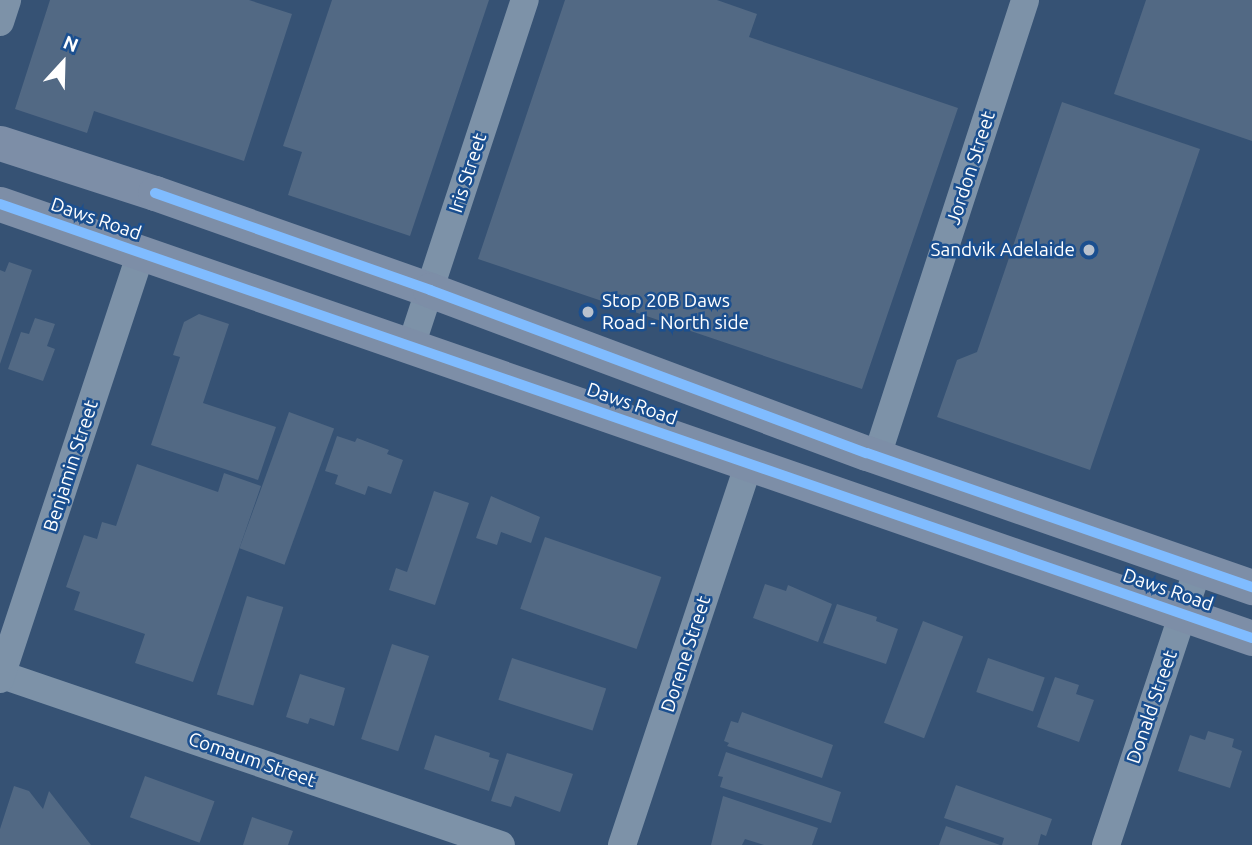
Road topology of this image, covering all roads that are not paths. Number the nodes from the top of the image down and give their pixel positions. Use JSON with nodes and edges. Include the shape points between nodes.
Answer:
{"nodes":[{"id":1,"x":7,"y":0,"type":"edge"},
{"id":2,"x":525,"y":0,"type":"edge"},
{"id":3,"x":1025,"y":0,"type":"edge"},
{"id":4,"x":0,"y":22,"type":"edge"},
{"id":5,"x":0,"y":143,"type":"edge"},
{"id":6,"x":0,"y":204,"type":"edge"},
{"id":7,"x":141,"y":253,"type":"junction"},
{"id":8,"x":430,"y":290,"type":"junction"},
{"id":9,"x":411,"y":346,"type":"junction"},
{"id":10,"x":877,"y":456,"type":"junction"},
{"id":11,"x":749,"y":463,"type":"junction"},
{"id":12,"x":1198,"y":569,"type":"junction"},
{"id":13,"x":1252,"y":587,"type":"edge"},
{"id":14,"x":1183,"y":614,"type":"junction"},
{"id":15,"x":1252,"y":638,"type":"edge"},
{"id":16,"x":6,"y":639,"type":"edge"},
{"id":17,"x":1,"y":677,"type":"edge"},
{"id":18,"x":501,"y":845,"type":"edge"},
{"id":19,"x":622,"y":845,"type":"edge"},
{"id":20,"x":1106,"y":845,"type":"edge"}],
"edges":[{"from":1,"to":4,"type":"street"},
{"from":2,"to":8,"type":"street","name":"Iris Street"},
{"from":3,"to":10,"type":"street","name":"Jordon Street"},
{"from":5,"to":8,"type":"main road","name":"Daws Road"},
{"from":6,"to":7,"type":"main road","name":"Daws Road"},
{"from":7,"to":9,"type":"main road","name":"Daws Road"},
{"from":7,"to":16,"type":"street","name":"Benjamin Street"},
{"from":8,"to":9,"type":"street","name":"Iris Street"},
{"from":8,"to":10,"type":"main road","name":"Daws Road"},
{"from":9,"to":11,"type":"main road","name":"Daws Road"},
{"from":10,"to":12,"type":"main road","name":"Daws Road"},
{"from":11,"to":14,"type":"main road","name":"Daws Road"},
{"from":11,"to":19,"type":"street","name":"Dorene Street"},
{"from":12,"to":13,"type":"main road","name":"Daws Road"},
{"from":12,"to":14,"type":"street","name":"Donald Street"},
{"from":14,"to":15,"type":"main road","name":"Daws Road"},
{"from":14,"to":20,"type":"street","name":"Donald Street"},
{"from":16,"to":17,"type":"street","name":"Benjamin Street"},
{"from":17,"to":18,"type":"street","name":"Comaum Street"}]}
